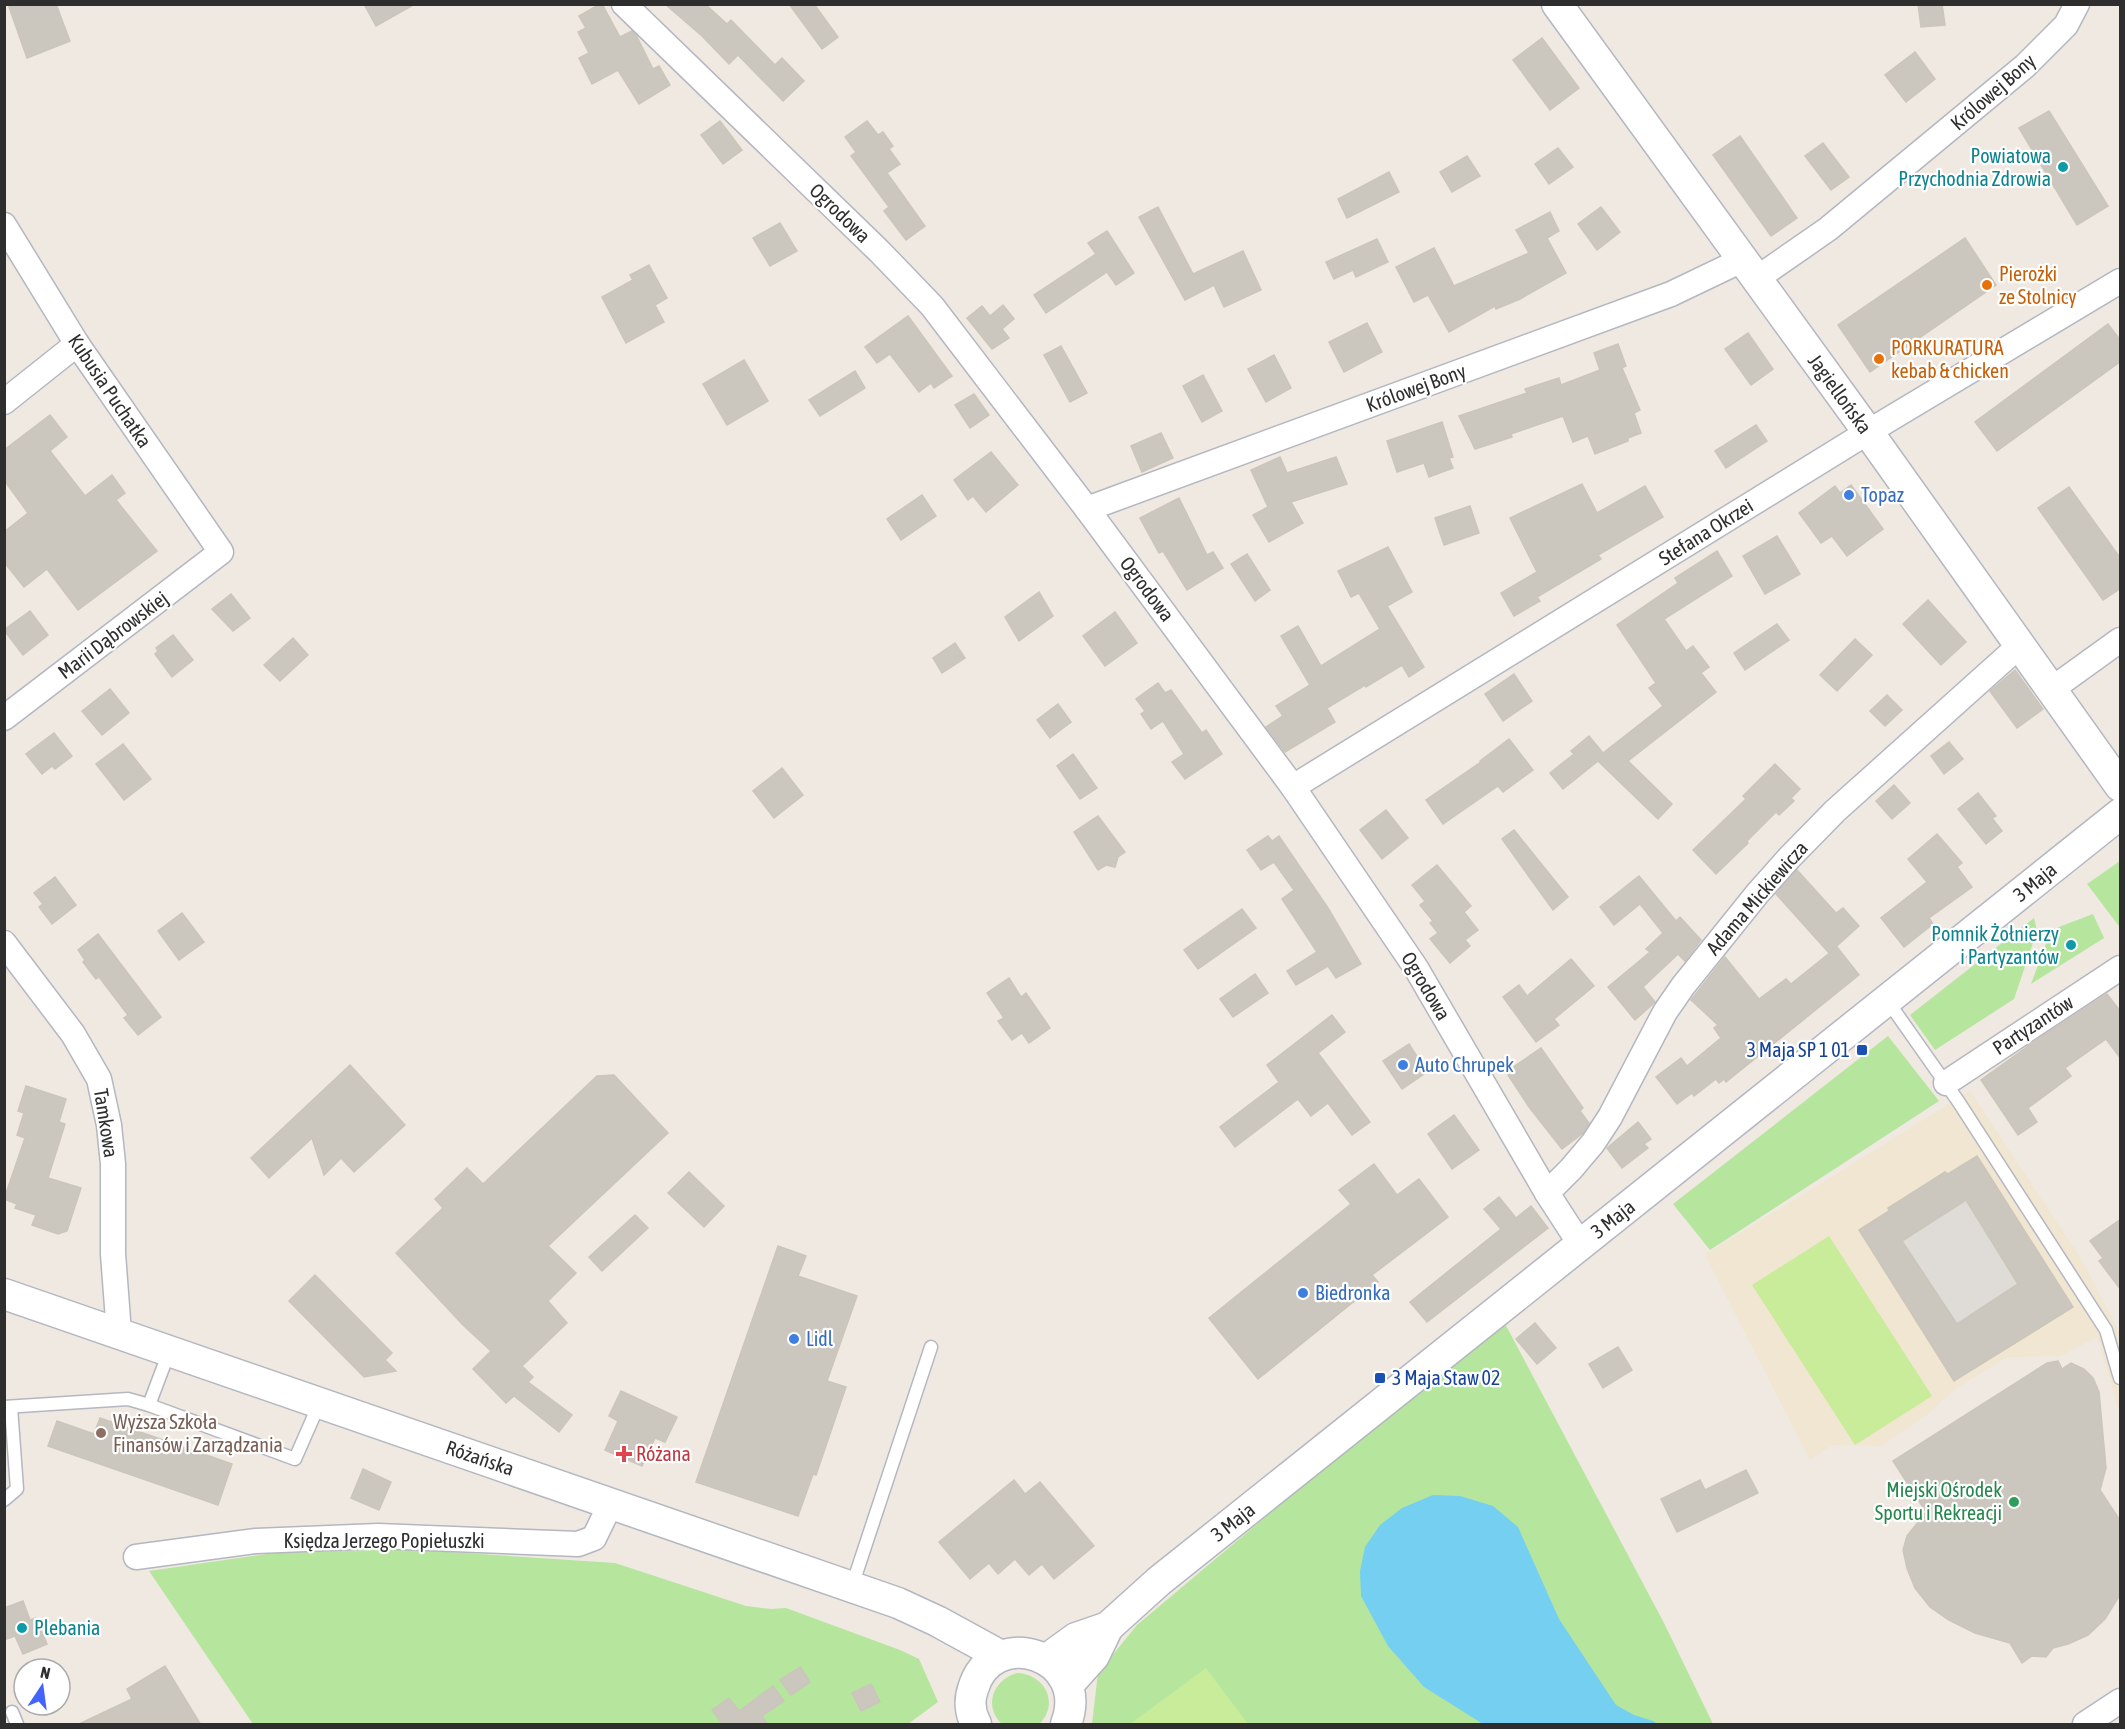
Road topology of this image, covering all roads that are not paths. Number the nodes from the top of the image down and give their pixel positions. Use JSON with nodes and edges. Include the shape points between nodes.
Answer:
{"nodes":[{"id":1,"x":624,"y":4,"type":"edge"},
{"id":2,"x":1557,"y":4,"type":"edge"},
{"id":3,"x":2077,"y":4,"type":"edge"},
{"id":4,"x":4,"y":225,"type":"edge"},
{"id":5,"x":1749,"y":269,"type":"junction"},
{"id":6,"x":2121,"y":281,"type":"edge"},
{"id":7,"x":77,"y":344,"type":"junction"},
{"id":8,"x":4,"y":402,"type":"edge"},
{"id":9,"x":1868,"y":432,"type":"junction"},
{"id":10,"x":1087,"y":509,"type":"junction"},
{"id":11,"x":221,"y":552,"type":"joint"},
{"id":12,"x":2121,"y":640,"type":"edge"},
{"id":13,"x":2019,"y":646,"type":"junction"},
{"id":14,"x":2052,"y":689,"type":"junction"},
{"id":15,"x":4,"y":718,"type":"edge"},
{"id":16,"x":2121,"y":786,"type":"edge"},
{"id":17,"x":1293,"y":787,"type":"junction"},
{"id":18,"x":2121,"y":814,"type":"edge"},
{"id":19,"x":4,"y":943,"type":"edge"},
{"id":20,"x":2121,"y":968,"type":"edge"},
{"id":21,"x":1887,"y":1000,"type":"junction"},
{"id":22,"x":1946,"y":1083,"type":"junction"},
{"id":23,"x":1548,"y":1193,"type":"junction"},
{"id":24,"x":1580,"y":1244,"type":"junction"},
{"id":25,"x":4,"y":1294,"type":"edge"},
{"id":26,"x":118,"y":1333,"type":"junction"},
{"id":27,"x":931,"y":1347,"type":"dead end"},
{"id":28,"x":170,"y":1351,"type":"junction"},
{"id":29,"x":2121,"y":1378,"type":"edge"},
{"id":30,"x":320,"y":1402,"type":"junction"},
{"id":31,"x":149,"y":1405,"type":"junction"},
{"id":32,"x":8,"y":1407,"type":"edge"},
{"id":33,"x":4,"y":1500,"type":"edge"},
{"id":34,"x":610,"y":1503,"type":"junction"},
{"id":35,"x":136,"y":1557,"type":"dead end"},
{"id":36,"x":852,"y":1586,"type":"junction"},
{"id":37,"x":1108,"y":1627,"type":"junction"},
{"id":38,"x":1047,"y":1659,"type":"junction"},
{"id":39,"x":991,"y":1664,"type":"junction"},
{"id":40,"x":1068,"y":1685,"type":"junction"},
{"id":41,"x":2121,"y":1701,"type":"edge"},
{"id":42,"x":973,"y":1723,"type":"edge"},
{"id":43,"x":1066,"y":1725,"type":"edge"},
{"id":44,"x":2085,"y":1725,"type":"edge"}],
"edges":[{"from":1,"to":10,"type":"street","name":"Ogrodowa","via":[[932,306]]},
{"from":2,"to":5,"type":"street","name":"Jagiellońska"},
{"from":3,"to":5,"type":"street","name":"Królowej Bony","via":[[2066,25],[2025,66],[1828,229]]},
{"from":4,"to":7,"type":"street","name":"Kubusia Puchatka"},
{"from":5,"to":9,"type":"street","name":"Jagiellońska"},
{"from":5,"to":10,"type":"street","name":"Królowej Bony","via":[[1671,294]]},
{"from":6,"to":9,"type":"street","name":"Stefana Okrzei"},
{"from":7,"to":8,"type":"street"},
{"from":7,"to":11,"type":"street","name":"Kubusia Puchatka"},
{"from":9,"to":13,"type":"street","name":"Jagiellońska"},
{"from":9,"to":17,"type":"street","name":"Stefana Okrzei"},
{"from":10,"to":17,"type":"street","name":"Ogrodowa"},
{"from":11,"to":15,"type":"street","name":"Marii Dąbrowskiej"},
{"from":12,"to":14,"type":"street"},
{"from":13,"to":14,"type":"street","name":"Jagiellońska"},
{"from":13,"to":23,"type":"street","name":"Adama Mickiewicza","via":[[1835,811],[1757,894],[1665,1012],[1593,1143]]},
{"from":14,"to":16,"type":"street","name":"Jagiellońska"},
{"from":17,"to":23,"type":"street","name":"Ogrodowa","via":[[1416,968]]},
{"from":18,"to":21,"type":"street","name":"3 Maja"},
{"from":19,"to":26,"type":"street","name":"Tamkowa","via":[[73,1034],[99,1079],[113,1164],[112,1254]]},
{"from":20,"to":22,"type":"street","name":"Partyzantów"},
{"from":21,"to":22,"type":"lane"},
{"from":21,"to":24,"type":"street","name":"3 Maja"},
{"from":22,"to":29,"type":"lane","via":[[2106,1330]]},
{"from":23,"to":24,"type":"street","name":"Ogrodowa"},
{"from":24,"to":37,"type":"street","name":"3 Maja","via":[[1159,1581]]},
{"from":25,"to":26,"type":"street","name":"Różańska"},
{"from":26,"to":28,"type":"street","name":"Różańska"},
{"from":27,"to":36,"type":"lane"},
{"from":28,"to":30,"type":"street","name":"Różańska"},
{"from":28,"to":31,"type":"lane"},
{"from":30,"to":31,"type":"lane","via":[[295,1459]]},
{"from":30,"to":34,"type":"street","name":"Różańska"},
{"from":31,"to":32,"type":"lane","via":[[128,1399]]},
{"from":32,"to":33,"type":"lane","via":[[17,1489]]},
{"from":34,"to":35,"type":"street","name":"Księdza Jerzego Popiełuszki","via":[[594,1538],[578,1544],[378,1536],[256,1541]]},
{"from":34,"to":36,"type":"street","name":"Różańska"},
{"from":36,"to":39,"type":"street","name":"Różańska","via":[[937,1621]]},
{"from":37,"to":38,"type":"street","name":"3 Maja","via":[[1076,1638]]},
{"from":37,"to":40,"type":"street","name":"3 Maja","via":[[1094,1656]]},
{"from":38,"to":39,"type":"street","via":[[1016,1652]]},
{"from":38,"to":40,"type":"street","via":[[1060,1670]]},
{"from":39,"to":42,"type":"street","via":[[971,1695]]},
{"from":40,"to":43,"type":"street","via":[[1071,1699]]},
{"from":41,"to":44,"type":"street"}]}
